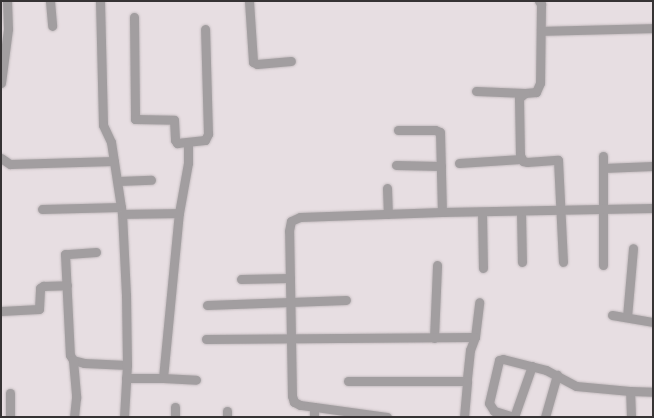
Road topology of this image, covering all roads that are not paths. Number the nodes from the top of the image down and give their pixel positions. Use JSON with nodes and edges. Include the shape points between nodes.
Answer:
{"nodes":[{"id":1,"x":7,"y":1,"type":"edge"},
{"id":2,"x":50,"y":1,"type":"edge"},
{"id":3,"x":100,"y":1,"type":"edge"},
{"id":4,"x":249,"y":1,"type":"edge"},
{"id":5,"x":539,"y":1,"type":"edge"},
{"id":6,"x":134,"y":16,"type":"dead end"},
{"id":7,"x":52,"y":26,"type":"dead end"},
{"id":8,"x":653,"y":28,"type":"edge"},
{"id":9,"x":205,"y":29,"type":"dead end"},
{"id":10,"x":541,"y":31,"type":"junction"},
{"id":11,"x":291,"y":61,"type":"dead end"},
{"id":12,"x":1,"y":83,"type":"edge"},
{"id":13,"x":476,"y":91,"type":"dead end"},
{"id":14,"x":525,"y":93,"type":"junction"},
{"id":15,"x":398,"y":130,"type":"dead end"},
{"id":16,"x":188,"y":143,"type":"junction"},
{"id":17,"x":603,"y":156,"type":"dead end"},
{"id":18,"x":521,"y":159,"type":"junction"},
{"id":19,"x":1,"y":160,"type":"edge"},
{"id":20,"x":114,"y":160,"type":"junction"},
{"id":21,"x":459,"y":163,"type":"dead end"},
{"id":22,"x":396,"y":165,"type":"dead end"},
{"id":23,"x":441,"y":166,"type":"junction"},
{"id":24,"x":653,"y":166,"type":"edge"},
{"id":25,"x":603,"y":168,"type":"junction"},
{"id":26,"x":151,"y":180,"type":"dead end"},
{"id":27,"x":118,"y":181,"type":"junction"},
{"id":28,"x":387,"y":188,"type":"dead end"},
{"id":29,"x":653,"y":208,"type":"edge"},
{"id":30,"x":42,"y":209,"type":"dead end"},
{"id":31,"x":604,"y":209,"type":"junction"},
{"id":32,"x":122,"y":211,"type":"junction"},
{"id":33,"x":562,"y":211,"type":"junction"},
{"id":34,"x":442,"y":212,"type":"junction"},
{"id":35,"x":482,"y":212,"type":"junction"},
{"id":36,"x":521,"y":212,"type":"junction"},
{"id":37,"x":179,"y":213,"type":"junction"},
{"id":38,"x":388,"y":214,"type":"junction"},
{"id":39,"x":633,"y":248,"type":"dead end"},
{"id":40,"x":96,"y":252,"type":"dead end"},
{"id":41,"x":522,"y":262,"type":"dead end"},
{"id":42,"x":563,"y":262,"type":"dead end"},
{"id":43,"x":437,"y":265,"type":"dead end"},
{"id":44,"x":603,"y":265,"type":"dead end"},
{"id":45,"x":483,"y":268,"type":"dead end"},
{"id":46,"x":290,"y":278,"type":"junction"},
{"id":47,"x":241,"y":279,"type":"dead end"},
{"id":48,"x":67,"y":285,"type":"junction"},
{"id":49,"x":346,"y":300,"type":"dead end"},
{"id":50,"x":479,"y":302,"type":"dead end"},
{"id":51,"x":290,"y":303,"type":"junction"},
{"id":52,"x":207,"y":305,"type":"dead end"},
{"id":53,"x":1,"y":311,"type":"edge"},
{"id":54,"x":612,"y":315,"type":"dead end"},
{"id":55,"x":627,"y":318,"type":"junction"},
{"id":56,"x":653,"y":322,"type":"edge"},
{"id":57,"x":475,"y":337,"type":"junction"},
{"id":58,"x":434,"y":338,"type":"junction"},
{"id":59,"x":206,"y":339,"type":"dead end"},
{"id":60,"x":292,"y":340,"type":"junction"},
{"id":61,"x":73,"y":360,"type":"junction"},
{"id":62,"x":127,"y":365,"type":"junction"},
{"id":63,"x":532,"y":366,"type":"junction"},
{"id":64,"x":557,"y":375,"type":"junction"},
{"id":65,"x":126,"y":378,"type":"junction"},
{"id":66,"x":163,"y":378,"type":"junction"},
{"id":67,"x":196,"y":380,"type":"dead end"},
{"id":68,"x":348,"y":381,"type":"dead end"},
{"id":69,"x":467,"y":381,"type":"junction"},
{"id":70,"x":630,"y":391,"type":"junction"},
{"id":71,"x":653,"y":392,"type":"edge"},
{"id":72,"x":10,"y":393,"type":"dead end"},
{"id":73,"x":175,"y":407,"type":"dead end"},
{"id":74,"x":314,"y":407,"type":"junction"},
{"id":75,"x":10,"y":417,"type":"edge"},
{"id":76,"x":74,"y":417,"type":"edge"},
{"id":77,"x":124,"y":417,"type":"edge"},
{"id":78,"x":174,"y":417,"type":"edge"},
{"id":79,"x":314,"y":417,"type":"edge"},
{"id":80,"x":387,"y":417,"type":"edge"},
{"id":81,"x":464,"y":417,"type":"edge"},
{"id":82,"x":514,"y":417,"type":"edge"},
{"id":83,"x":545,"y":417,"type":"edge"},
{"id":84,"x":631,"y":417,"type":"edge"}],
"edges":[{"from":1,"to":12,"type":"street","via":[[8,29]]},
{"from":2,"to":7,"type":"street"},
{"from":3,"to":20,"type":"street","via":[[103,125],[111,142]]},
{"from":4,"to":11,"type":"street","via":[[252,62],[255,64]]},
{"from":5,"to":10,"type":"street"},
{"from":6,"to":16,"type":"street","via":[[134,119],[174,120],[174,140],[177,143]]},
{"from":8,"to":10,"type":"street"},
{"from":9,"to":16,"type":"street","via":[[208,134],[205,140]]},
{"from":10,"to":14,"type":"street","via":[[540,84],[536,92]]},
{"from":13,"to":14,"type":"street"},
{"from":14,"to":18,"type":"street","via":[[521,95],[519,102]]},
{"from":15,"to":23,"type":"street","via":[[438,130],[441,134]]},
{"from":16,"to":37,"type":"street","via":[[188,163]]},
{"from":17,"to":25,"type":"street"},
{"from":18,"to":21,"type":"street"},
{"from":18,"to":33,"type":"street","via":[[527,162],[558,160]]},
{"from":19,"to":20,"type":"street","via":[[10,164]]},
{"from":20,"to":27,"type":"street"},
{"from":22,"to":23,"type":"street"},
{"from":23,"to":34,"type":"street"},
{"from":24,"to":25,"type":"street"},
{"from":25,"to":31,"type":"street"},
{"from":26,"to":27,"type":"street"},
{"from":27,"to":32,"type":"street"},
{"from":28,"to":38,"type":"street"},
{"from":29,"to":31,"type":"street"},
{"from":30,"to":32,"type":"street"},
{"from":31,"to":33,"type":"street"},
{"from":31,"to":44,"type":"street"},
{"from":32,"to":37,"type":"street"},
{"from":32,"to":62,"type":"street"},
{"from":33,"to":36,"type":"street"},
{"from":33,"to":42,"type":"street"},
{"from":34,"to":35,"type":"street"},
{"from":34,"to":38,"type":"street"},
{"from":35,"to":36,"type":"street"},
{"from":35,"to":45,"type":"street"},
{"from":36,"to":41,"type":"street"},
{"from":37,"to":66,"type":"street"},
{"from":38,"to":46,"type":"street","via":[[300,217],[291,221]]},
{"from":39,"to":55,"type":"street"},
{"from":40,"to":48,"type":"street","via":[[65,254]]},
{"from":43,"to":58,"type":"street"},
{"from":46,"to":47,"type":"street"},
{"from":46,"to":51,"type":"street"},
{"from":48,"to":53,"type":"street","via":[[42,286],[39,309]]},
{"from":48,"to":61,"type":"street","via":[[70,355]]},
{"from":49,"to":51,"type":"street"},
{"from":50,"to":57,"type":"street"},
{"from":51,"to":52,"type":"street"},
{"from":51,"to":60,"type":"street"},
{"from":54,"to":55,"type":"street"},
{"from":55,"to":56,"type":"street"},
{"from":57,"to":58,"type":"street"},
{"from":57,"to":69,"type":"street","via":[[470,350]]},
{"from":58,"to":60,"type":"street"},
{"from":59,"to":60,"type":"street"},
{"from":60,"to":74,"type":"street","via":[[292,396],[294,402]]},
{"from":61,"to":62,"type":"street","via":[[84,364]]},
{"from":61,"to":76,"type":"street","via":[[76,398]]},
{"from":62,"to":65,"type":"street"},
{"from":63,"to":64,"type":"street"},
{"from":63,"to":82,"type":"street"},
{"from":63,"to":82,"type":"street","via":[[500,360],[489,403],[494,411]]},
{"from":64,"to":70,"type":"street","via":[[576,386]]},
{"from":64,"to":83,"type":"street"},
{"from":65,"to":66,"type":"street"},
{"from":65,"to":77,"type":"street"},
{"from":66,"to":67,"type":"street"},
{"from":68,"to":69,"type":"street"},
{"from":69,"to":81,"type":"street"},
{"from":70,"to":71,"type":"street"},
{"from":70,"to":84,"type":"street"},
{"from":72,"to":75,"type":"street"},
{"from":73,"to":78,"type":"street"},
{"from":74,"to":79,"type":"street"},
{"from":74,"to":80,"type":"street"}]}
